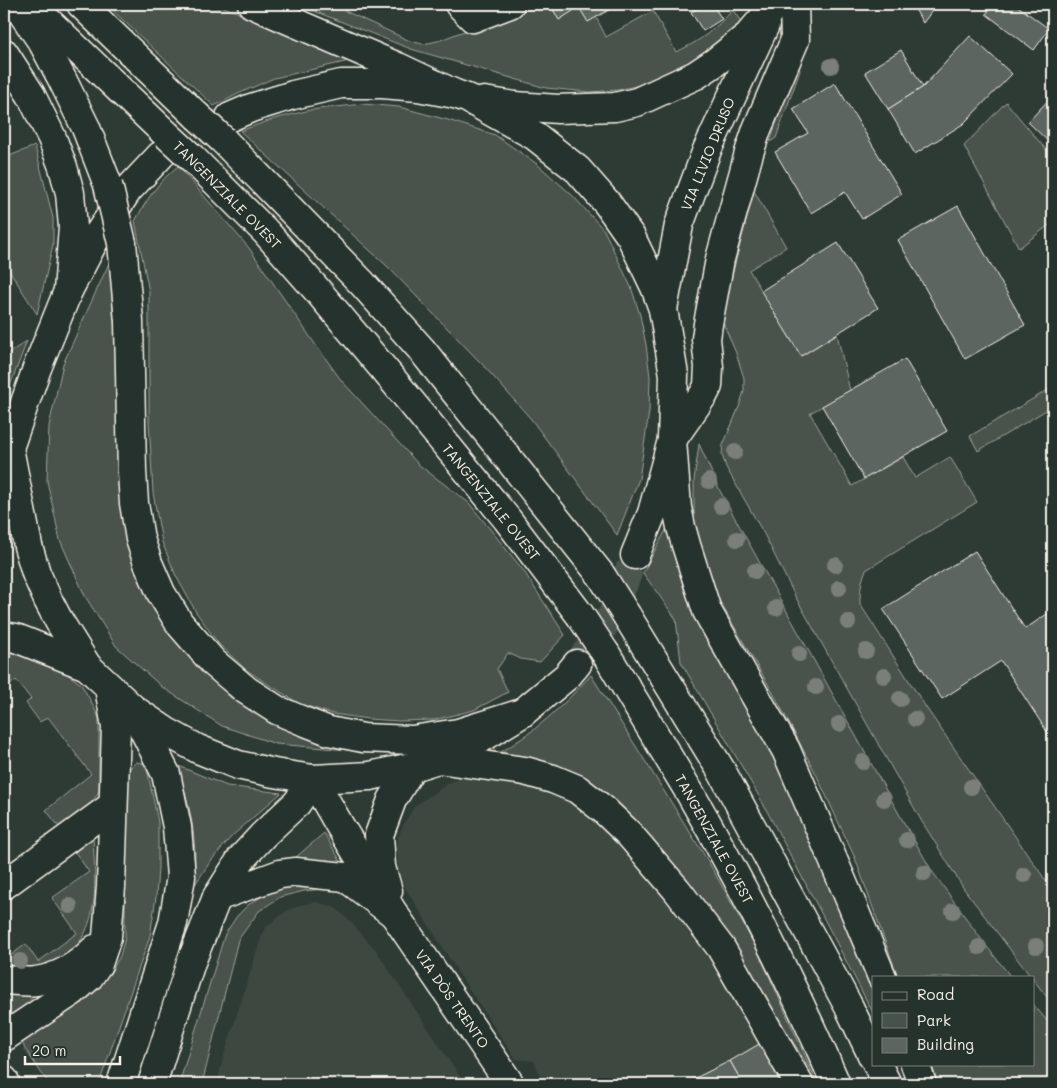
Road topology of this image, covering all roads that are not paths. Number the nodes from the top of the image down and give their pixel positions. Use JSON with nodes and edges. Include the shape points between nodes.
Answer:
{"nodes":[{"id":1,"x":16,"y":4,"type":"edge"},
{"id":2,"x":30,"y":4,"type":"edge"},
{"id":3,"x":81,"y":4,"type":"edge"},
{"id":4,"x":252,"y":4,"type":"edge"},
{"id":5,"x":459,"y":4,"type":"edge"},
{"id":6,"x":510,"y":4,"type":"edge"},
{"id":7,"x":779,"y":4,"type":"edge"},
{"id":8,"x":4,"y":53,"type":"edge"},
{"id":9,"x":461,"y":96,"type":"junction"},
{"id":10,"x":226,"y":128,"type":"junction"},
{"id":11,"x":163,"y":145,"type":"junction"},
{"id":12,"x":68,"y":291,"type":"junction"},
{"id":13,"x":663,"y":309,"type":"junction"},
{"id":14,"x":672,"y":440,"type":"junction"},
{"id":15,"x":5,"y":448,"type":"edge"},
{"id":16,"x":636,"y":554,"type":"tunnel mouth"},
{"id":17,"x":8,"y":640,"type":"edge"},
{"id":18,"x":576,"y":664,"type":"tunnel mouth"},
{"id":19,"x":87,"y":666,"type":"junction"},
{"id":20,"x":109,"y":688,"type":"junction"},
{"id":21,"x":133,"y":709,"type":"junction"},
{"id":22,"x":522,"y":713,"type":"junction"},
{"id":23,"x":438,"y":759,"type":"junction"},
{"id":24,"x":412,"y":767,"type":"junction"},
{"id":25,"x":312,"y":779,"type":"junction"},
{"id":26,"x":112,"y":806,"type":"junction"},
{"id":27,"x":4,"y":885,"type":"edge"},
{"id":28,"x":217,"y":897,"type":"junction"},
{"id":29,"x":394,"y":914,"type":"junction"},
{"id":30,"x":107,"y":937,"type":"junction"},
{"id":31,"x":882,"y":976,"type":"edge"},
{"id":32,"x":4,"y":980,"type":"edge"},
{"id":33,"x":4,"y":1037,"type":"edge"},
{"id":34,"x":872,"y":1055,"type":"edge"},
{"id":35,"x":878,"y":1066,"type":"edge"},
{"id":36,"x":916,"y":1066,"type":"edge"},
{"id":37,"x":4,"y":1080,"type":"edge"},
{"id":38,"x":6,"y":1084,"type":"edge"},
{"id":39,"x":121,"y":1084,"type":"edge"},
{"id":40,"x":152,"y":1084,"type":"edge"},
{"id":41,"x":510,"y":1084,"type":"edge"},
{"id":42,"x":799,"y":1084,"type":"edge"},
{"id":43,"x":836,"y":1084,"type":"edge"},
{"id":44,"x":887,"y":1084,"type":"edge"},
{"id":45,"x":922,"y":1084,"type":"edge"}],
"edges":[{"from":1,"to":22,"type":"main road","bridge":true,"via":[[43,43],[62,79],[86,128],[108,185],[122,243],[129,321],[134,503],[148,563],[180,624],[213,662],[246,690],[277,710],[329,730],[363,738],[412,740],[458,733]]},
{"from":2,"to":11,"type":"main road","name":"TANGENZIALE OVEST"},
{"from":3,"to":10,"type":"main road","bridge":true,"via":[[197,116]]},
{"from":4,"to":9,"type":"main road"},
{"from":5,"to":6,"type":"main road","via":[[473,18]]},
{"from":7,"to":9,"type":"main road","via":[[748,36],[714,63],[690,78],[637,102],[615,107],[558,109],[515,106]]},
{"from":7,"to":13,"type":"main road","name":"VIA LIVIO DRUSO","via":[[707,150],[679,225]]},
{"from":7,"to":14,"type":"main road","via":[[795,40],[757,129],[720,259],[706,339],[708,386]]},
{"from":8,"to":12,"type":"main road","via":[[31,95],[66,176],[72,227]]},
{"from":9,"to":10,"type":"main road","via":[[418,87],[341,84],[251,108]]},
{"from":9,"to":13,"type":"main road","via":[[535,136],[578,170],[607,203],[631,238]]},
{"from":10,"to":34,"type":"main road","bridge":true,"via":[[421,349],[601,575],[721,770]]},
{"from":11,"to":12,"type":"main road","via":[[95,239]]},
{"from":11,"to":43,"type":"main road","name":"TANGENZIALE OVEST","bridge":true,"via":[[192,158],[265,231],[393,380],[507,519],[580,615],[690,794],[754,912]]},
{"from":12,"to":15,"type":"main road"},
{"from":13,"to":14,"type":"main road","via":[[674,375]]},
{"from":14,"to":16,"type":"main road","via":[[652,512]]},
{"from":14,"to":31,"type":"main road","via":[[677,508],[707,611],[786,750]]},
{"from":15,"to":19,"type":"main road","via":[[36,574]]},
{"from":17,"to":19,"type":"main road"},
{"from":18,"to":22,"type":"main road","via":[[567,676]]},
{"from":19,"to":20,"type":"main road"},
{"from":20,"to":21,"type":"main road"},
{"from":20,"to":26,"type":"main road","via":[[116,727]]},
{"from":21,"to":25,"type":"main road","via":[[198,749],[238,765]]},
{"from":21,"to":39,"type":"main road","via":[[166,774],[177,827],[181,877],[173,923]]},
{"from":22,"to":23,"type":"main road","via":[[480,739]]},
{"from":23,"to":24,"type":"main road"},
{"from":23,"to":42,"type":"main road","via":[[525,771],[553,779],[577,789],[604,810],[677,890],[722,948]]},
{"from":24,"to":25,"type":"main road","via":[[370,776]]},
{"from":24,"to":29,"type":"main road","name":"VIA DÒS TRENTO","via":[[392,800],[379,835],[381,867]]},
{"from":25,"to":28,"type":"main road","via":[[296,803],[241,859]]},
{"from":25,"to":29,"type":"main road","name":"VIA DÒS TRENTO"},
{"from":26,"to":27,"type":"main road"},
{"from":26,"to":30,"type":"main road"},
{"from":28,"to":29,"type":"main road","via":[[280,874],[296,872],[345,877]]},
{"from":28,"to":40,"type":"main road","via":[[191,962]]},
{"from":29,"to":41,"type":"main road","name":"VIA DÒS TRENTO"},
{"from":30,"to":32,"type":"main road","via":[[85,959],[62,974],[35,981]]},
{"from":30,"to":33,"type":"main road","via":[[98,964],[89,977]]},
{"from":35,"to":44,"type":"main road"},
{"from":36,"to":45,"type":"main road"},
{"from":37,"to":38,"type":"main road"}]}
